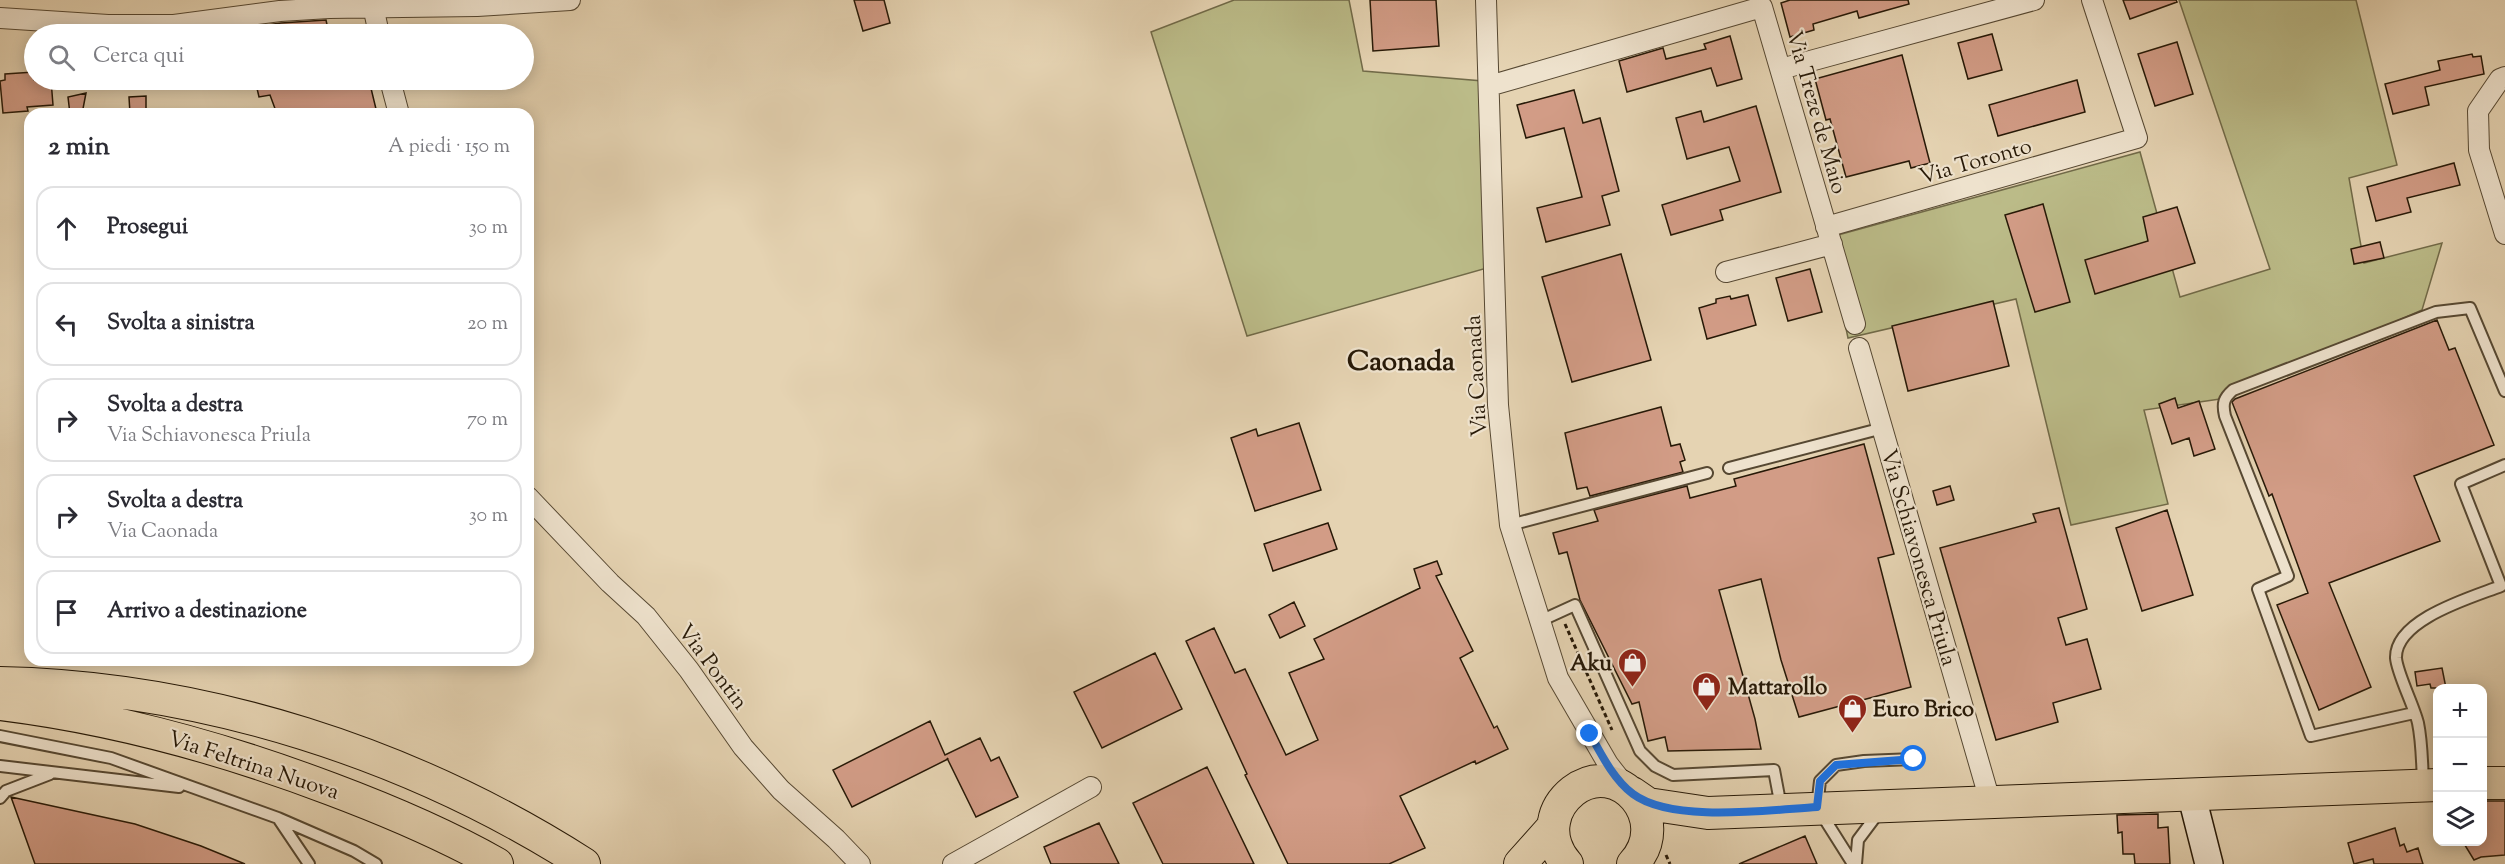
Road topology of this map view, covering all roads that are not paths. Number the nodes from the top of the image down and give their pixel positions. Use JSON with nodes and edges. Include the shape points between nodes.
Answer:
{"nodes":[{"id":1,"x":570,"y":0,"type":"edge"},
{"id":2,"x":1486,"y":0,"type":"edge"},
{"id":3,"x":2034,"y":0,"type":"edge"},
{"id":4,"x":2092,"y":0,"type":"edge"},
{"id":5,"x":373,"y":6,"type":"junction"},
{"id":6,"x":0,"y":18,"type":"edge"},
{"id":7,"x":93,"y":24,"type":"edge"},
{"id":8,"x":182,"y":24,"type":"edge"},
{"id":9,"x":377,"y":24,"type":"edge"},
{"id":10,"x":1781,"y":69,"type":"junction"},
{"id":11,"x":2505,"y":77,"type":"edge"},
{"id":12,"x":1489,"y":86,"type":"junction"},
{"id":13,"x":393,"y":90,"type":"edge"},
{"id":14,"x":397,"y":108,"type":"edge"},
{"id":15,"x":2505,"y":234,"type":"edge"},
{"id":16,"x":1829,"y":235,"type":"junction"},
{"id":17,"x":1726,"y":272,"type":"dead end"},
{"id":18,"x":1856,"y":324,"type":"dead end"},
{"id":19,"x":1860,"y":348,"type":"dead end"},
{"id":20,"x":2505,"y":392,"type":"edge"},
{"id":21,"x":1883,"y":428,"type":"junction"},
{"id":22,"x":2505,"y":465,"type":"edge"},
{"id":23,"x":1729,"y":468,"type":"dead end"},
{"id":24,"x":1707,"y":473,"type":"dead end"},
{"id":25,"x":534,"y":503,"type":"edge"},
{"id":26,"x":1510,"y":525,"type":"junction"},
{"id":27,"x":1540,"y":621,"type":"junction"},
{"id":28,"x":0,"y":683,"type":"edge"},
{"id":29,"x":0,"y":704,"type":"edge"},
{"id":30,"x":2414,"y":713,"type":"junction"},
{"id":31,"x":1590,"y":734,"type":"junction"},
{"id":32,"x":0,"y":736,"type":"edge"},
{"id":33,"x":1914,"y":759,"type":"dead end"},
{"id":34,"x":0,"y":766,"type":"edge"},
{"id":35,"x":55,"y":772,"type":"junction"},
{"id":36,"x":2487,"y":783,"type":"edge"},
{"id":37,"x":2505,"y":783,"type":"edge"},
{"id":38,"x":2431,"y":785,"type":"edge"},
{"id":39,"x":1091,"y":787,"type":"dead end"},
{"id":40,"x":1577,"y":788,"type":"junction"},
{"id":41,"x":203,"y":790,"type":"junction"},
{"id":42,"x":1631,"y":792,"type":"junction"},
{"id":43,"x":2191,"y":793,"type":"junction"},
{"id":44,"x":0,"y":798,"type":"edge"},
{"id":45,"x":1990,"y":801,"type":"junction"},
{"id":46,"x":1883,"y":805,"type":"junction"},
{"id":47,"x":1817,"y":807,"type":"junction"},
{"id":48,"x":1781,"y":809,"type":"junction"},
{"id":49,"x":1708,"y":813,"type":"junction"},
{"id":50,"x":278,"y":818,"type":"junction"},
{"id":51,"x":1553,"y":827,"type":"junction"},
{"id":52,"x":1645,"y":853,"type":"edge"},
{"id":53,"x":309,"y":864,"type":"edge"},
{"id":54,"x":376,"y":864,"type":"edge"},
{"id":55,"x":496,"y":864,"type":"edge"},
{"id":56,"x":584,"y":864,"type":"edge"},
{"id":57,"x":860,"y":864,"type":"edge"},
{"id":58,"x":953,"y":864,"type":"edge"},
{"id":59,"x":1520,"y":864,"type":"edge"},
{"id":60,"x":1567,"y":864,"type":"edge"},
{"id":61,"x":1854,"y":864,"type":"edge"},
{"id":62,"x":2209,"y":864,"type":"edge"}],
"edges":[{"from":1,"to":5,"type":"street","via":[[477,6]]},
{"from":2,"to":12,"type":"street","name":"Via Caonada"},
{"from":3,"to":10,"type":"street"},
{"from":4,"to":16,"type":"street","name":"Via Toronto","via":[[2137,138]]},
{"from":5,"to":8,"type":"street","via":[[280,11]]},
{"from":5,"to":9,"type":"street"},
{"from":6,"to":7,"type":"street"},
{"from":10,"to":12,"type":"street","name":"Via Treze de Maio","via":[[1762,7]]},
{"from":10,"to":16,"type":"street","name":"Via Treze de Maio"},
{"from":11,"to":15,"type":"street","via":[[2478,111],[2479,150]]},
{"from":12,"to":26,"type":"street","name":"Via Caonada","via":[[1498,405]]},
{"from":13,"to":14,"type":"street"},
{"from":16,"to":17,"type":"street","name":"Via Toronto"},
{"from":16,"to":18,"type":"street","name":"Via Treze de Maio"},
{"from":19,"to":21,"type":"street","name":"Via Schiavonesca Priula"},
{"from":20,"to":30,"type":"lane","via":[[2470,308],[2436,312],[2233,390],[2225,398],[2223,406],[2288,576],[2258,589],[2311,736]]},
{"from":21,"to":23,"type":"lane"},
{"from":21,"to":45,"type":"street","name":"Via Schiavonesca Priula"},
{"from":22,"to":30,"type":"lane","via":[[2461,484],[2501,586],[2444,608],[2402,641],[2396,657]]},
{"from":24,"to":26,"type":"lane"},
{"from":25,"to":57,"type":"street","name":"Via Pontin","via":[[646,616],[781,790]]},
{"from":26,"to":27,"type":"street","name":"Via Caonada"},
{"from":27,"to":31,"type":"street","name":"Via Caonada","via":[[1558,678]]},
{"from":27,"to":48,"type":"lane","via":[[1575,605],[1640,751],[1654,766],[1673,775],[1774,770]]},
{"from":28,"to":56,"type":"main road","via":[[161,699],[305,735],[460,795]]},
{"from":29,"to":55,"type":"main road","name":"Via Feltrina Nuova","via":[[126,725],[236,755],[368,803]]},
{"from":30,"to":38,"type":"lane"},
{"from":31,"to":40,"type":"street","name":"Via Caonada","via":[[1591,766]]},
{"from":31,"to":42,"type":"street","name":"Via Caonada"},
{"from":32,"to":41,"type":"lane","via":[[111,758]]},
{"from":33,"to":47,"type":"lane","via":[[1836,765],[1820,781]]},
{"from":34,"to":35,"type":"lane"},
{"from":35,"to":41,"type":"lane"},
{"from":35,"to":44,"type":"lane","via":[[6,790]]},
{"from":36,"to":37,"type":"main road"},
{"from":38,"to":43,"type":"main road"},
{"from":39,"to":58,"type":"street"},
{"from":40,"to":42,"type":"main road","via":[[1604,782]]},
{"from":40,"to":51,"type":"main road","via":[[1558,807]]},
{"from":41,"to":50,"type":"lane"},
{"from":42,"to":49,"type":"main road","via":[[1648,804]]},
{"from":42,"to":52,"type":"main road","via":[[1647,817]]},
{"from":43,"to":45,"type":"main road"},
{"from":43,"to":62,"type":"street"},
{"from":45,"to":46,"type":"main road"},
{"from":46,"to":47,"type":"main road"},
{"from":46,"to":61,"type":"lane","via":[[1858,840]]},
{"from":47,"to":48,"type":"main road"},
{"from":47,"to":61,"type":"lane"},
{"from":48,"to":49,"type":"main road"},
{"from":49,"to":52,"type":"main road"},
{"from":50,"to":53,"type":"lane"},
{"from":50,"to":54,"type":"lane"},
{"from":51,"to":59,"type":"main road"},
{"from":51,"to":60,"type":"main road","via":[[1554,840]]}]}
